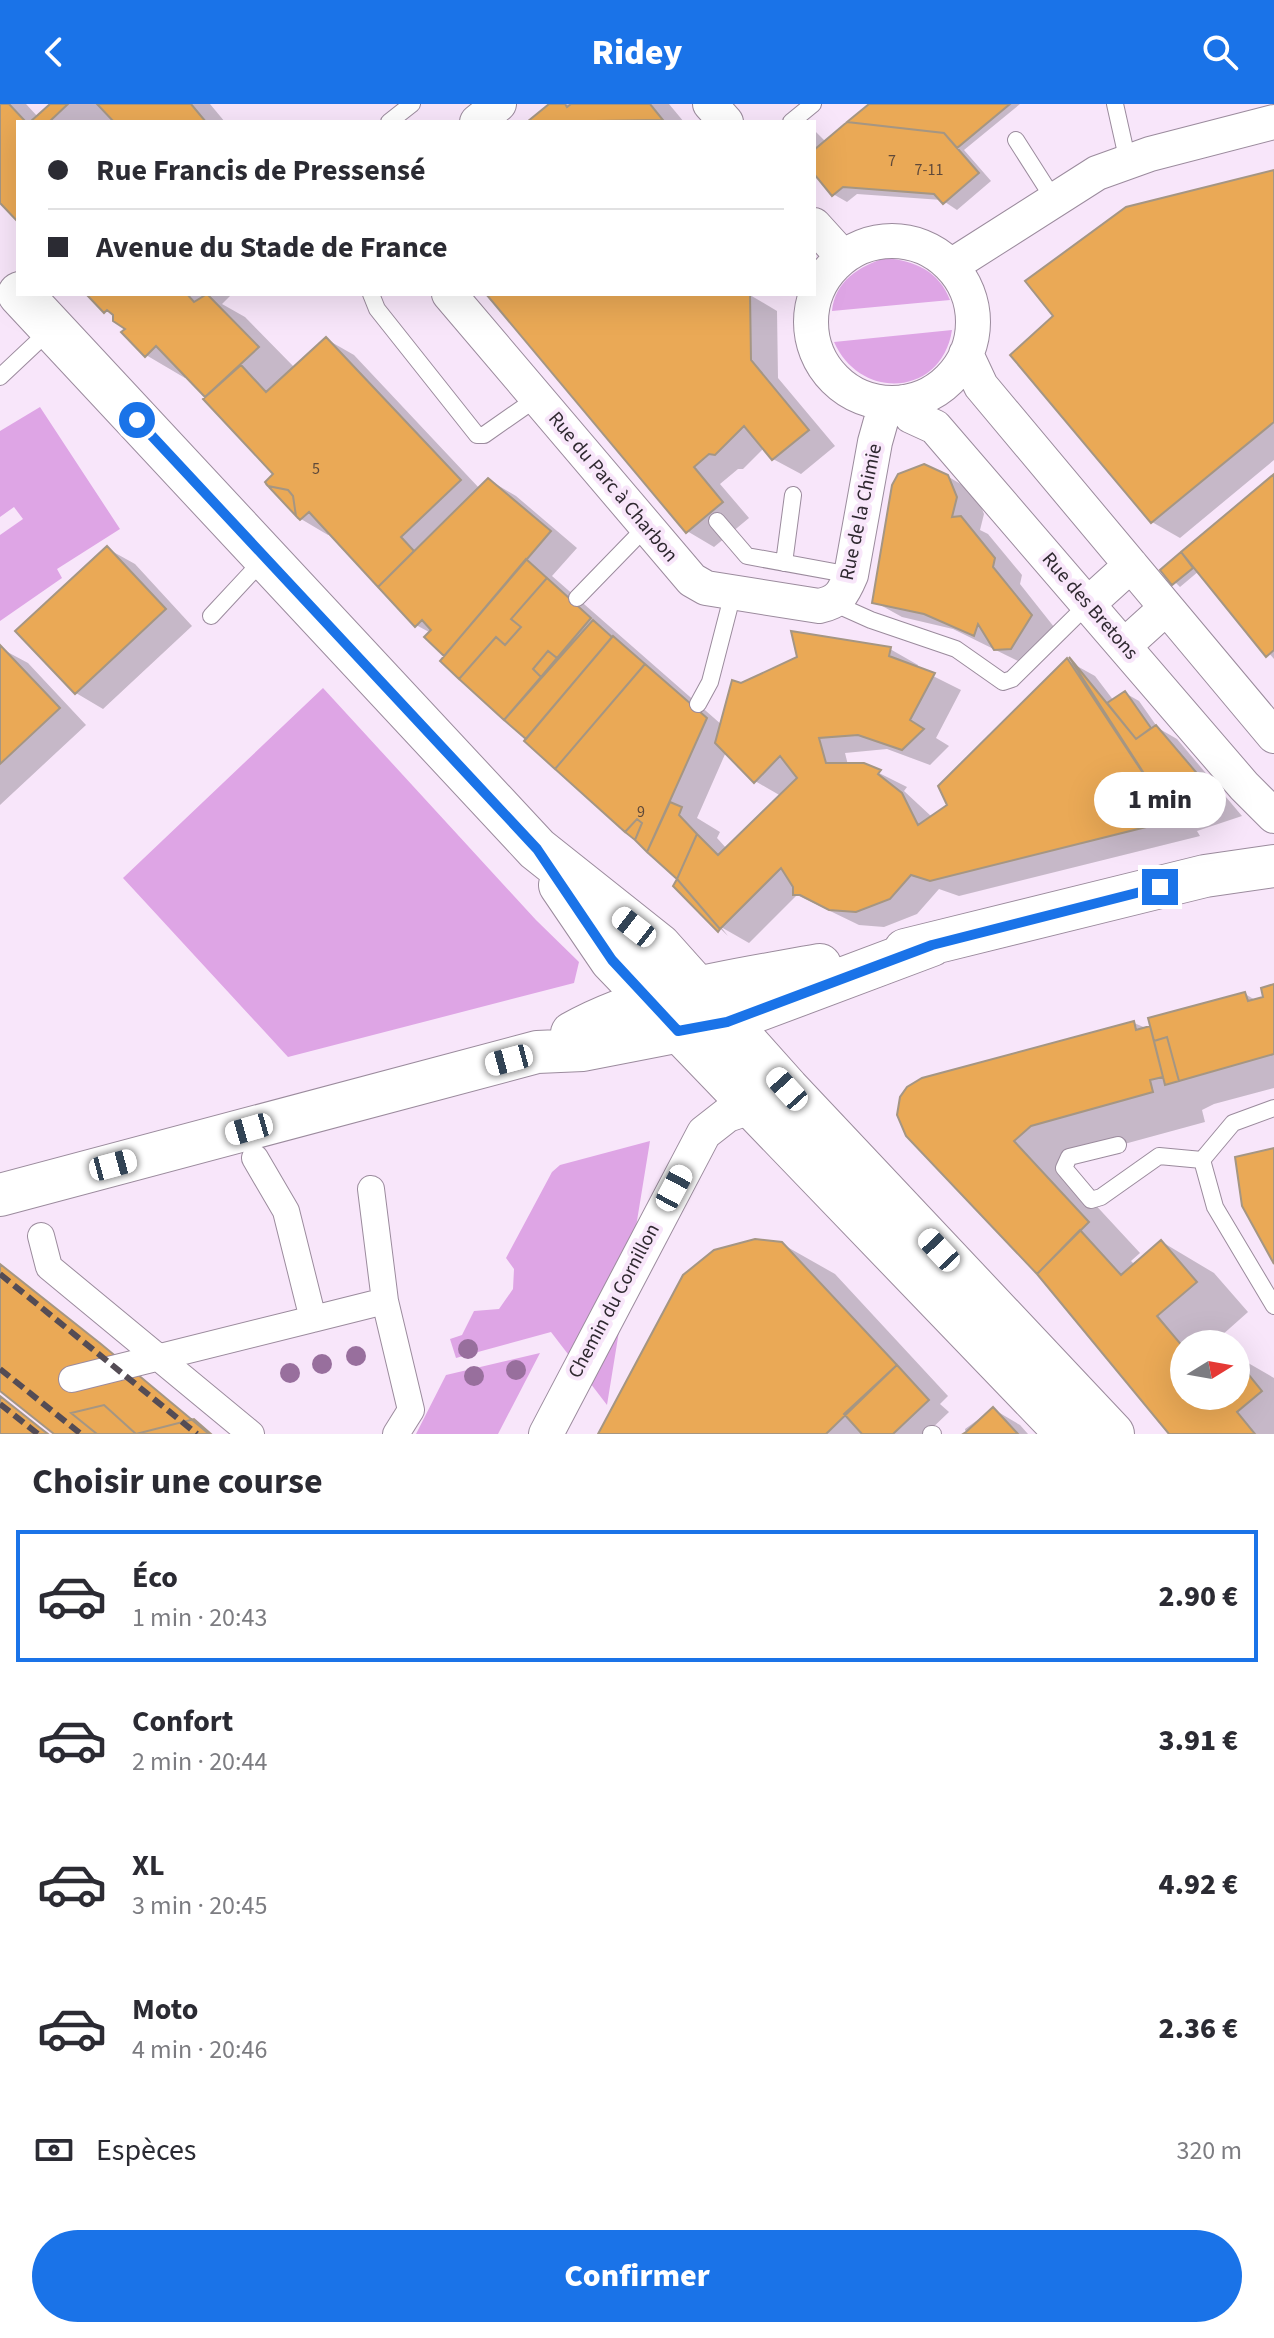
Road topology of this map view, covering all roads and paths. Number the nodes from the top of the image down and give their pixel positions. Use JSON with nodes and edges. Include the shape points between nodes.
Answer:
{"nodes":[{"id":1,"x":412,"y":104,"type":"edge"},
{"id":2,"x":499,"y":104,"type":"edge"},
{"id":3,"x":710,"y":104,"type":"edge"},
{"id":4,"x":813,"y":104,"type":"edge"},
{"id":5,"x":1115,"y":104,"type":"edge"},
{"id":6,"x":1260,"y":104,"type":"edge"},
{"id":7,"x":392,"y":120,"type":"edge"},
{"id":8,"x":479,"y":120,"type":"edge"},
{"id":9,"x":724,"y":120,"type":"edge"},
{"id":10,"x":793,"y":120,"type":"edge"},
{"id":11,"x":1274,"y":122,"type":"edge"},
{"id":12,"x":1016,"y":140,"type":"dead end"},
{"id":13,"x":1128,"y":162,"type":"junction"},
{"id":14,"x":1053,"y":198,"type":"junction"},
{"id":15,"x":816,"y":227,"type":"edge"},
{"id":16,"x":843,"y":257,"type":"junction"},
{"id":17,"x":951,"y":266,"type":"junction"},
{"id":18,"x":0,"y":273,"type":"edge"},
{"id":19,"x":16,"y":290,"type":"edge"},
{"id":20,"x":22,"y":296,"type":"edge"},
{"id":21,"x":372,"y":296,"type":"edge"},
{"id":22,"x":451,"y":296,"type":"edge"},
{"id":23,"x":816,"y":296,"type":"edge"},
{"id":24,"x":816,"y":296,"type":"edge"},
{"id":25,"x":52,"y":328,"type":"junction"},
{"id":26,"x":966,"y":354,"type":"junction"},
{"id":27,"x":0,"y":377,"type":"edge"},
{"id":28,"x":537,"y":398,"type":"junction"},
{"id":29,"x":894,"y":403,"type":"junction"},
{"id":30,"x":793,"y":495,"type":"dead end"},
{"id":31,"x":717,"y":521,"type":"dead end"},
{"id":32,"x":646,"y":527,"type":"junction"},
{"id":33,"x":265,"y":558,"type":"junction"},
{"id":34,"x":784,"y":563,"type":"junction"},
{"id":35,"x":1131,"y":565,"type":"junction"},
{"id":36,"x":733,"y":593,"type":"junction"},
{"id":37,"x":834,"y":595,"type":"junction"},
{"id":38,"x":577,"y":598,"type":"dead end"},
{"id":39,"x":1088,"y":604,"type":"junction"},
{"id":40,"x":1166,"y":608,"type":"junction"},
{"id":41,"x":211,"y":616,"type":"dead end"},
{"id":42,"x":1124,"y":646,"type":"junction"},
{"id":43,"x":698,"y":704,"type":"dead end"},
{"id":44,"x":1274,"y":736,"type":"edge"},
{"id":45,"x":1274,"y":816,"type":"edge"},
{"id":46,"x":1274,"y":843,"type":"edge"},
{"id":47,"x":537,"y":849,"type":"junction"},
{"id":48,"x":1274,"y":866,"type":"edge"},
{"id":49,"x":1205,"y":876,"type":"junction"},
{"id":50,"x":932,"y":945,"type":"junction"},
{"id":51,"x":697,"y":989,"type":"junction"},
{"id":52,"x":665,"y":1016,"type":"junction"},
{"id":53,"x":727,"y":1022,"type":"junction"},
{"id":54,"x":751,"y":1107,"type":"junction"},
{"id":55,"x":1274,"y":1108,"type":"edge"},
{"id":56,"x":1118,"y":1145,"type":"dead end"},
{"id":57,"x":255,"y":1158,"type":"dead end"},
{"id":58,"x":1202,"y":1160,"type":"junction"},
{"id":59,"x":371,"y":1189,"type":"dead end"},
{"id":60,"x":0,"y":1195,"type":"edge"},
{"id":61,"x":41,"y":1236,"type":"dead end"},
{"id":62,"x":385,"y":1301,"type":"junction"},
{"id":63,"x":1274,"y":1306,"type":"edge"},
{"id":64,"x":313,"y":1319,"type":"junction"},
{"id":65,"x":160,"y":1359,"type":"junction"},
{"id":66,"x":72,"y":1379,"type":"dead end"},
{"id":67,"x":251,"y":1434,"type":"edge"},
{"id":68,"x":396,"y":1434,"type":"edge"},
{"id":69,"x":546,"y":1434,"type":"edge"},
{"id":70,"x":1068,"y":1434,"type":"edge"},
{"id":71,"x":1112,"y":1434,"type":"edge"}],
"edges":[{"from":1,"to":7,"type":"lane"},
{"from":2,"to":8,"type":"street"},
{"from":3,"to":9,"type":"street"},
{"from":4,"to":10,"type":"lane"},
{"from":5,"to":13,"type":"lane"},
{"from":6,"to":11,"type":"lane"},
{"from":11,"to":13,"type":"street"},
{"from":12,"to":14,"type":"lane"},
{"from":13,"to":14,"type":"street"},
{"from":14,"to":17,"type":"street"},
{"from":15,"to":16,"type":"street"},
{"from":16,"to":17,"type":"street","via":[[879,242],[899,241],[936,254]]},
{"from":16,"to":23,"type":"street"},
{"from":17,"to":26,"type":"street","via":[[972,312]]},
{"from":18,"to":19,"type":"main road"},
{"from":20,"to":25,"type":"main road"},
{"from":21,"to":28,"type":"lane","via":[[477,435]]},
{"from":22,"to":28,"type":"street","name":"Rue du Parc à Charbon"},
{"from":24,"to":29,"type":"street","via":[[811,328],[818,357],[835,380],[858,396]]},
{"from":25,"to":27,"type":"lane"},
{"from":25,"to":33,"type":"main road"},
{"from":26,"to":29,"type":"street","via":[[951,377],[929,394]]},
{"from":26,"to":35,"type":"street","via":[[981,386]]},
{"from":28,"to":32,"type":"street","name":"Rue du Parc à Charbon"},
{"from":29,"to":37,"type":"street","name":"Rue de la Chimie","via":[[875,442]]},
{"from":29,"to":39,"type":"street","name":"Rue des Bretons","via":[[935,427]]},
{"from":30,"to":34,"type":"lane"},
{"from":31,"to":34,"type":"lane","via":[[747,556]]},
{"from":32,"to":36,"type":"street","name":"Rue du Parc à Charbon","via":[[692,580]]},
{"from":32,"to":38,"type":"lane"},
{"from":33,"to":41,"type":"lane"},
{"from":33,"to":47,"type":"main road"},
{"from":34,"to":37,"type":"lane"},
{"from":35,"to":39,"type":"street"},
{"from":35,"to":40,"type":"street"},
{"from":36,"to":37,"type":"street","name":"Rue du Parc à Charbon"},
{"from":36,"to":43,"type":"lane","via":[[710,682]]},
{"from":37,"to":39,"type":"lane","via":[[871,620],[956,649],[1003,682]]},
{"from":39,"to":42,"type":"street","name":"Rue des Bretons"},
{"from":40,"to":42,"type":"street"},
{"from":40,"to":44,"type":"street"},
{"from":42,"to":45,"type":"street","name":"Rue des Bretons"},
{"from":46,"to":49,"type":"street"},
{"from":47,"to":51,"type":"main road","via":[[659,946]]},
{"from":47,"to":52,"type":"main road","via":[[612,960]]},
{"from":48,"to":49,"type":"street"},
{"from":49,"to":50,"type":"street"},
{"from":50,"to":51,"type":"street"},
{"from":50,"to":53,"type":"street"},
{"from":51,"to":52,"type":"street"},
{"from":51,"to":53,"type":"main road"},
{"from":52,"to":53,"type":"street"},
{"from":52,"to":54,"type":"main road"},
{"from":52,"to":60,"type":"street","via":[[578,1029],[537,1052]]},
{"from":53,"to":71,"type":"main road"},
{"from":54,"to":69,"type":"street","name":"Chemin du Cornillon","via":[[727,1115],[704,1133]]},
{"from":54,"to":70,"type":"main road"},
{"from":55,"to":58,"type":"lane","via":[[1233,1123]]},
{"from":56,"to":58,"type":"lane","via":[[1064,1162],[1091,1200],[1159,1156]]},
{"from":57,"to":64,"type":"street","via":[[286,1211]]},
{"from":58,"to":63,"type":"lane","via":[[1215,1207]]},
{"from":59,"to":62,"type":"street"},
{"from":61,"to":65,"type":"street","via":[[49,1267]]},
{"from":62,"to":64,"type":"street"},
{"from":62,"to":68,"type":"street","via":[[411,1410]]},
{"from":64,"to":65,"type":"street"},
{"from":65,"to":66,"type":"street"},
{"from":65,"to":67,"type":"street"}]}
